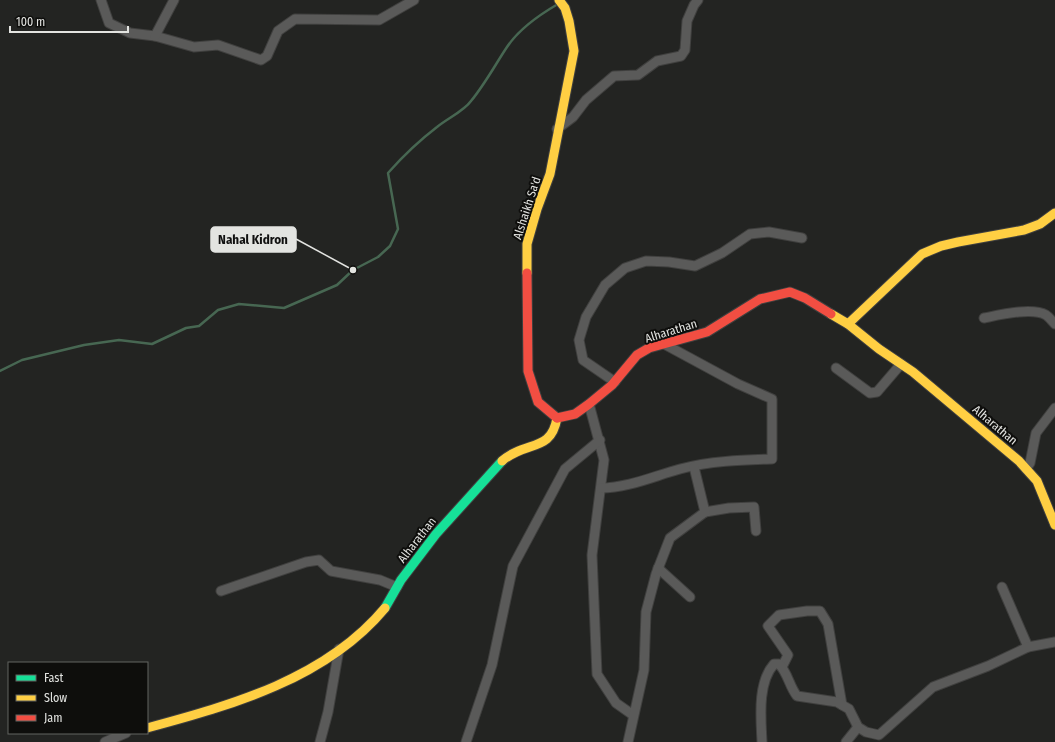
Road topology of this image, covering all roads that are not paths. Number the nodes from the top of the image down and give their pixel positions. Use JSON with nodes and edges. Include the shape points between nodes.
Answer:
{"nodes":[{"id":1,"x":101,"y":0,"type":"edge"},
{"id":2,"x":174,"y":0,"type":"edge"},
{"id":3,"x":414,"y":0,"type":"edge"},
{"id":4,"x":559,"y":0,"type":"edge"},
{"id":5,"x":698,"y":0,"type":"edge"},
{"id":6,"x":155,"y":36,"type":"junction"},
{"id":7,"x":557,"y":129,"type":"junction"},
{"id":8,"x":1055,"y":213,"type":"edge"},
{"id":9,"x":802,"y":238,"type":"dead end"},
{"id":10,"x":984,"y":318,"type":"dead end"},
{"id":11,"x":848,"y":324,"type":"junction"},
{"id":12,"x":1055,"y":324,"type":"edge"},
{"id":13,"x":664,"y":344,"type":"junction"},
{"id":14,"x":901,"y":364,"type":"junction"},
{"id":15,"x":836,"y":368,"type":"dead end"},
{"id":16,"x":615,"y":382,"type":"junction"},
{"id":17,"x":589,"y":404,"type":"junction"},
{"id":18,"x":1055,"y":408,"type":"edge"},
{"id":19,"x":557,"y":418,"type":"junction"},
{"id":20,"x":600,"y":440,"type":"junction"},
{"id":21,"x":694,"y":467,"type":"junction"},
{"id":22,"x":1026,"y":469,"type":"junction"},
{"id":23,"x":601,"y":488,"type":"junction"},
{"id":24,"x":705,"y":512,"type":"junction"},
{"id":25,"x":1055,"y":525,"type":"edge"},
{"id":26,"x":756,"y":531,"type":"dead end"},
{"id":27,"x":658,"y":568,"type":"junction"},
{"id":28,"x":397,"y":587,"type":"junction"},
{"id":29,"x":1002,"y":587,"type":"dead end"},
{"id":30,"x":221,"y":591,"type":"dead end"},
{"id":31,"x":690,"y":597,"type":"dead end"},
{"id":32,"x":1055,"y":642,"type":"edge"},
{"id":33,"x":1028,"y":647,"type":"junction"},
{"id":34,"x":339,"y":649,"type":"junction"},
{"id":35,"x":782,"y":667,"type":"junction"},
{"id":36,"x":842,"y":705,"type":"junction"},
{"id":37,"x":633,"y":715,"type":"junction"},
{"id":38,"x":858,"y":727,"type":"junction"},
{"id":39,"x":148,"y":728,"type":"edge"},
{"id":40,"x":124,"y":734,"type":"edge"},
{"id":41,"x":105,"y":742,"type":"edge"},
{"id":42,"x":320,"y":742,"type":"edge"},
{"id":43,"x":466,"y":742,"type":"edge"},
{"id":44,"x":628,"y":742,"type":"edge"},
{"id":45,"x":762,"y":742,"type":"edge"},
{"id":46,"x":846,"y":742,"type":"edge"}],
"edges":[{"from":1,"to":6,"type":"street","via":[[109,23],[130,33]]},
{"from":2,"to":6,"type":"street"},
{"from":3,"to":6,"type":"street","via":[[379,20],[295,19],[278,31],[267,56],[261,60],[218,45],[194,47]]},
{"from":4,"to":7,"type":"street","name":"Alshaikh Sa'd","via":[[565,8],[574,51]]},
{"from":5,"to":7,"type":"street","via":[[687,21],[685,50],[681,56],[657,62],[638,75],[614,76],[586,100],[573,117]]},
{"from":7,"to":19,"type":"street","name":"Alshaikh Sa'd","via":[[550,174],[527,244],[528,371],[538,402]]},
{"from":8,"to":11,"type":"street","via":[[1046,221],[1026,231],[1000,238],[954,243],[924,253]]},
{"from":9,"to":16,"type":"street","via":[[769,232],[750,234],[722,253],[695,266],[646,261],[625,268],[605,285],[586,317],[579,340],[583,360]]},
{"from":10,"to":12,"type":"street","via":[[1034,312],[1045,315]]},
{"from":11,"to":13,"type":"street","name":"Alharathan","via":[[790,292],[760,299],[707,332]]},
{"from":11,"to":14,"type":"street","name":"Alharathan"},
{"from":13,"to":16,"type":"street","name":"Alharathan","via":[[649,348],[638,355]]},
{"from":13,"to":21,"type":"street","via":[[738,384],[772,399],[772,459],[727,461]]},
{"from":14,"to":15,"type":"street","via":[[877,392],[870,392]]},
{"from":14,"to":22,"type":"street","name":"Alharathan","via":[[978,424]]},
{"from":16,"to":17,"type":"street","name":"Alharathan"},
{"from":17,"to":19,"type":"street","name":"Alharathan","via":[[574,414]]},
{"from":17,"to":20,"type":"street"},
{"from":18,"to":22,"type":"street","via":[[1036,432],[1030,463]]},
{"from":19,"to":28,"type":"street","name":"Alharathan","via":[[556,430],[546,442],[515,451],[499,463],[417,558]]},
{"from":20,"to":23,"type":"street","via":[[604,460]]},
{"from":20,"to":43,"type":"street","via":[[565,469],[513,566],[492,665]]},
{"from":21,"to":23,"type":"street","via":[[682,468],[617,488]]},
{"from":21,"to":24,"type":"street"},
{"from":22,"to":25,"type":"street","name":"Alharathan","via":[[1037,481]]},
{"from":23,"to":37,"type":"street","via":[[592,555],[597,674],[616,703]]},
{"from":24,"to":26,"type":"street","via":[[754,507]]},
{"from":24,"to":27,"type":"street","via":[[670,538]]},
{"from":27,"to":31,"type":"street"},
{"from":27,"to":37,"type":"street","via":[[646,612],[644,670]]},
{"from":28,"to":30,"type":"street","via":[[380,580],[331,571],[319,560],[306,562]]},
{"from":28,"to":34,"type":"street","name":"Alharathan","via":[[383,610]]},
{"from":29,"to":33,"type":"street"},
{"from":32,"to":33,"type":"street"},
{"from":33,"to":38,"type":"street","via":[[933,687],[879,734],[866,732]]},
{"from":34,"to":39,"type":"street","name":"Alharathan","via":[[302,674],[258,694],[218,709]]},
{"from":34,"to":42,"type":"street"},
{"from":35,"to":36,"type":"street","via":[[797,696],[833,701]]},
{"from":35,"to":36,"type":"street","via":[[788,654],[768,626],[779,615],[820,611],[828,624]]},
{"from":35,"to":45,"type":"street","via":[[774,664],[765,684],[761,708]]},
{"from":36,"to":38,"type":"street","via":[[849,709]]},
{"from":37,"to":44,"type":"street"},
{"from":38,"to":46,"type":"street"},
{"from":40,"to":41,"type":"street"}]}
